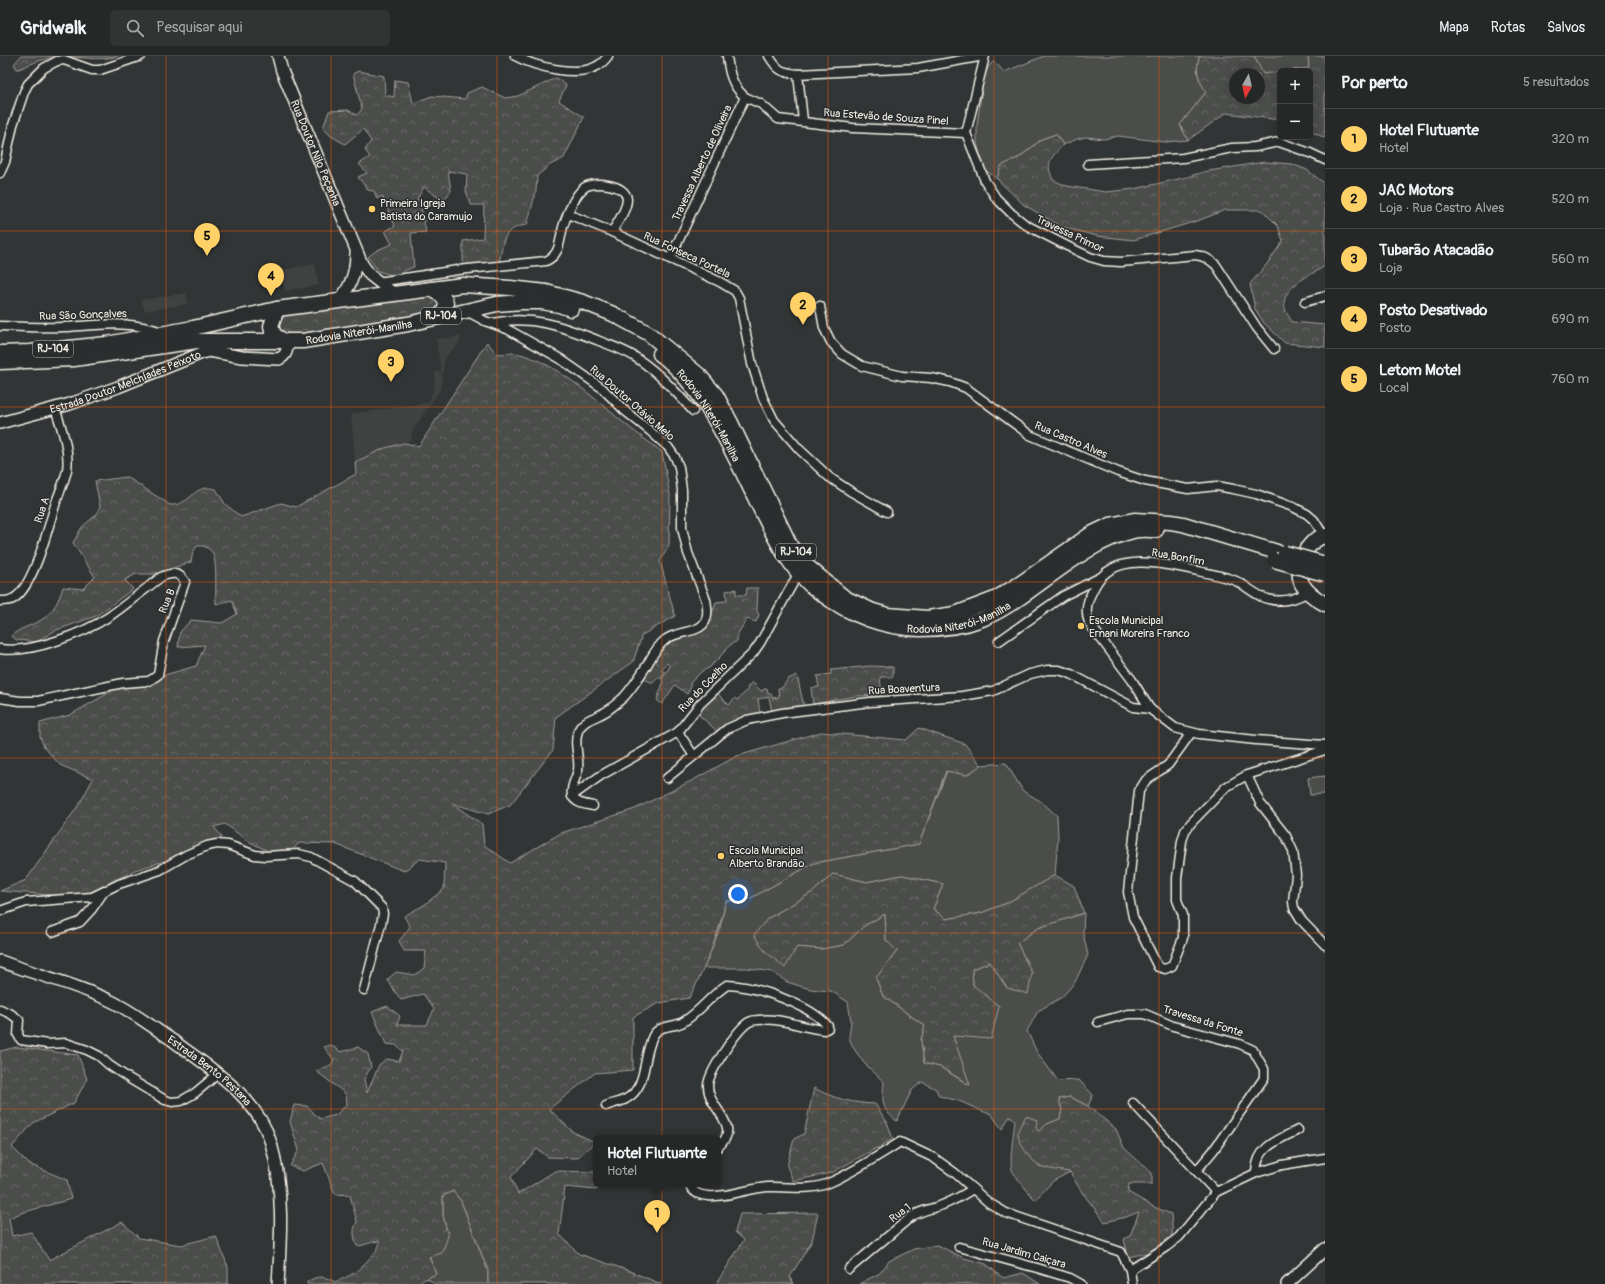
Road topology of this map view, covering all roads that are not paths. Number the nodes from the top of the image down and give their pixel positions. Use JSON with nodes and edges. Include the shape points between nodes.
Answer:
{"nodes":[{"id":1,"x":141,"y":56,"type":"edge"},
{"id":2,"x":278,"y":56,"type":"edge"},
{"id":3,"x":515,"y":56,"type":"edge"},
{"id":4,"x":608,"y":56,"type":"edge"},
{"id":5,"x":728,"y":56,"type":"edge"},
{"id":6,"x":769,"y":56,"type":"edge"},
{"id":7,"x":984,"y":56,"type":"edge"},
{"id":8,"x":798,"y":74,"type":"junction"},
{"id":9,"x":745,"y":97,"type":"junction"},
{"id":10,"x":803,"y":121,"type":"junction"},
{"id":11,"x":966,"y":133,"type":"junction"},
{"id":12,"x":1325,"y":160,"type":"edge"},
{"id":13,"x":1088,"y":164,"type":"dead end"},
{"id":14,"x":0,"y":173,"type":"edge"},
{"id":15,"x":568,"y":214,"type":"junction"},
{"id":16,"x":612,"y":232,"type":"junction"},
{"id":17,"x":356,"y":248,"type":"junction"},
{"id":18,"x":670,"y":259,"type":"junction"},
{"id":19,"x":378,"y":282,"type":"junction"},
{"id":20,"x":431,"y":289,"type":"junction"},
{"id":21,"x":393,"y":293,"type":"junction"},
{"id":22,"x":1325,"y":296,"type":"edge"},
{"id":23,"x":338,"y":301,"type":"junction"},
{"id":24,"x":1305,"y":302,"type":"dead end"},
{"id":25,"x":820,"y":306,"type":"dead end"},
{"id":26,"x":278,"y":309,"type":"junction"},
{"id":27,"x":465,"y":310,"type":"junction"},
{"id":28,"x":440,"y":316,"type":"junction"},
{"id":29,"x":492,"y":324,"type":"junction"},
{"id":30,"x":0,"y":326,"type":"edge"},
{"id":31,"x":165,"y":333,"type":"junction"},
{"id":32,"x":231,"y":340,"type":"junction"},
{"id":33,"x":286,"y":342,"type":"junction"},
{"id":34,"x":1274,"y":349,"type":"dead end"},
{"id":35,"x":209,"y":352,"type":"junction"},
{"id":36,"x":0,"y":353,"type":"edge"},
{"id":37,"x":0,"y":362,"type":"edge"},
{"id":38,"x":55,"y":408,"type":"junction"},
{"id":39,"x":693,"y":411,"type":"dead end"},
{"id":40,"x":0,"y":423,"type":"edge"},
{"id":41,"x":887,"y":512,"type":"dead end"},
{"id":42,"x":1324,"y":536,"type":"edge"},
{"id":43,"x":1276,"y":556,"type":"junction"},
{"id":44,"x":1325,"y":564,"type":"edge"},
{"id":45,"x":798,"y":574,"type":"junction"},
{"id":46,"x":1325,"y":574,"type":"edge"},
{"id":47,"x":1099,"y":578,"type":"junction"},
{"id":48,"x":1308,"y":592,"type":"junction"},
{"id":49,"x":0,"y":602,"type":"edge"},
{"id":50,"x":1325,"y":604,"type":"edge"},
{"id":51,"x":999,"y":641,"type":"dead end"},
{"id":52,"x":0,"y":649,"type":"edge"},
{"id":53,"x":0,"y":698,"type":"edge"},
{"id":54,"x":1150,"y":709,"type":"junction"},
{"id":55,"x":678,"y":732,"type":"junction"},
{"id":56,"x":1191,"y":733,"type":"junction"},
{"id":57,"x":1325,"y":745,"type":"edge"},
{"id":58,"x":1325,"y":750,"type":"edge"},
{"id":59,"x":694,"y":756,"type":"junction"},
{"id":60,"x":1247,"y":775,"type":"junction"},
{"id":61,"x":667,"y":778,"type":"dead end"},
{"id":62,"x":572,"y":796,"type":"junction"},
{"id":63,"x":593,"y":806,"type":"dead end"},
{"id":64,"x":103,"y":892,"type":"junction"},
{"id":65,"x":0,"y":910,"type":"edge"},
{"id":66,"x":52,"y":932,"type":"dead end"},
{"id":67,"x":1325,"y":945,"type":"edge"},
{"id":68,"x":0,"y":961,"type":"edge"},
{"id":69,"x":364,"y":990,"type":"dead end"},
{"id":70,"x":0,"y":1009,"type":"edge"},
{"id":71,"x":1098,"y":1022,"type":"dead end"},
{"id":72,"x":218,"y":1074,"type":"junction"},
{"id":73,"x":1134,"y":1103,"type":"dead end"},
{"id":74,"x":606,"y":1106,"type":"dead end"},
{"id":75,"x":1298,"y":1130,"type":"dead end"},
{"id":76,"x":721,"y":1144,"type":"edge"},
{"id":77,"x":1325,"y":1158,"type":"edge"},
{"id":78,"x":1197,"y":1170,"type":"junction"},
{"id":79,"x":1256,"y":1173,"type":"junction"},
{"id":80,"x":690,"y":1187,"type":"edge"},
{"id":81,"x":973,"y":1189,"type":"junction"},
{"id":82,"x":1216,"y":1192,"type":"junction"},
{"id":83,"x":959,"y":1247,"type":"dead end"},
{"id":84,"x":1325,"y":1249,"type":"edge"},
{"id":85,"x":849,"y":1270,"type":"dead end"},
{"id":86,"x":1130,"y":1270,"type":"junction"},
{"id":87,"x":278,"y":1284,"type":"edge"},
{"id":88,"x":1081,"y":1284,"type":"edge"},
{"id":89,"x":1132,"y":1284,"type":"edge"},
{"id":90,"x":1287,"y":1284,"type":"edge"}],
"edges":[{"from":1,"to":14,"type":"street","via":[[100,70],[92,70],[64,60],[44,68],[28,84],[24,92]]},
{"from":2,"to":17,"type":"street","name":"Rua Doutor Nilo Peçanha","via":[[282,72]]},
{"from":3,"to":4,"type":"street","via":[[554,70],[571,71],[596,67]]},
{"from":5,"to":9,"type":"street","name":"Travessa Alberto de Oliveira","via":[[732,82]]},
{"from":6,"to":8,"type":"street","via":[[780,71]]},
{"from":7,"to":8,"type":"street","via":[[918,68]]},
{"from":7,"to":11,"type":"street"},
{"from":8,"to":10,"type":"street"},
{"from":9,"to":10,"type":"street","name":"Rua Estevão de Souza Pinel","via":[[761,104],[778,118]]},
{"from":9,"to":18,"type":"street","name":"Travessa Alberto de Oliveira"},
{"from":10,"to":11,"type":"street","name":"Rua Estevão de Souza Pinel","via":[[853,128]]},
{"from":11,"to":34,"type":"street","name":"Travessa Primor","via":[[996,198],[1026,225],[1090,257],[1104,261],[1203,256],[1216,265],[1257,328]]},
{"from":12,"to":13,"type":"street","via":[[1279,142],[1183,158]]},
{"from":15,"to":16,"type":"street","name":"Rua Fonseca Portela"},
{"from":15,"to":16,"type":"street","via":[[573,202],[586,186],[612,185],[623,191],[627,197],[626,205]]},
{"from":15,"to":19,"type":"street","via":[[557,252],[553,258],[546,261],[471,268]]},
{"from":16,"to":18,"type":"street","name":"Rua Fonseca Portela"},
{"from":17,"to":19,"type":"street","name":"Rua Doutor Nilo Peçanha","via":[[362,264]]},
{"from":17,"to":23,"type":"street","name":"Rua Doutor Nilo Peçanha","via":[[353,278],[349,289]]},
{"from":18,"to":41,"type":"street","name":"Rua Fonseca Portela","via":[[735,291],[754,371],[774,420],[799,449],[829,477]]},
{"from":19,"to":21,"type":"street","name":"Rua Doutor Nilo Peçanha"},
{"from":20,"to":21,"type":"highway","name":"Rodovia Niterói-Manilha","number":"RJ-104"},
{"from":20,"to":28,"type":"highway","via":[[441,294],[446,303]]},
{"from":20,"to":43,"type":"highway","name":"Rodovia Niterói-Manilha","number":"RJ-104","via":[[474,285],[546,292],[583,302],[613,314],[648,333],[700,375],[716,395],[791,546],[807,566],[845,598],[873,611],[901,617],[928,618],[955,614],[1002,595],[1091,534],[1110,525],[1134,520],[1184,524]]},
{"from":21,"to":23,"type":"highway","name":"Rodovia Niterói-Manilha","number":"RJ-104"},
{"from":22,"to":24,"type":"street"},
{"from":23,"to":26,"type":"highway","name":"Rodovia Niterói-Manilha","number":"RJ-104"},
{"from":25,"to":42,"type":"street","name":"Rua Castro Alves","via":[[824,328],[831,342],[842,354],[862,366],[902,376],[950,382],[966,388],[1030,435],[1145,482],[1188,489],[1217,486],[1256,494],[1307,514],[1319,526]]},
{"from":26,"to":31,"type":"highway","name":"Rodovia Niterói-Manilha","number":"RJ-104"},
{"from":26,"to":33,"type":"highway","via":[[271,326],[274,335]]},
{"from":27,"to":28,"type":"highway","name":"Rodovia Niterói-Manilha","number":"RJ-104"},
{"from":27,"to":29,"type":"street","name":"Rua Doutor Otávio Melo"},
{"from":27,"to":45,"type":"highway","name":"Rodovia Niterói-Manilha","number":"RJ-104","via":[[522,302],[559,305],[596,316],[619,327],[668,360],[690,382],[716,422],[778,545]]},
{"from":28,"to":33,"type":"highway","name":"Rodovia Niterói-Manilha","number":"RJ-104","via":[[408,324]]},
{"from":29,"to":39,"type":"street","via":[[510,320],[531,320],[560,326],[618,348],[648,366],[674,389]]},
{"from":29,"to":62,"type":"street","name":"Rua Doutor Otávio Melo","via":[[528,340],[570,365],[602,388],[668,447],[679,467],[682,528],[688,553],[708,608],[702,626],[664,640],[624,697],[584,723],[578,730],[575,746],[578,771]]},
{"from":30,"to":31,"type":"street","name":"Rua São Gonçalves","via":[[131,324]]},
{"from":31,"to":36,"type":"highway","name":"Rodovia Niterói-Manilha","number":"RJ-104","via":[[107,344]]},
{"from":32,"to":33,"type":"highway","name":"Rodovia Niterói-Manilha","number":"RJ-104"},
{"from":32,"to":35,"type":"highway"},
{"from":32,"to":37,"type":"highway","name":"Rodovia Niterói-Manilha","number":"RJ-104","via":[[197,341],[74,359]]},
{"from":33,"to":35,"type":"street","name":"Estrada Doutor Melchíades Peixoto","via":[[286,353],[279,359]]},
{"from":35,"to":38,"type":"street","name":"Estrada Doutor Melchíades Peixoto"},
{"from":38,"to":40,"type":"street","name":"Estrada Doutor Melchíades Peixoto"},
{"from":38,"to":49,"type":"street","name":"Rua A","via":[[65,438],[67,470],[26,585],[17,596]]},
{"from":42,"to":48,"type":"highway","via":[[1309,545],[1302,563],[1300,578]]},
{"from":43,"to":44,"type":"highway","name":"Rodovia Niterói-Manilha","number":"RJ-104","bridge":true},
{"from":43,"to":45,"type":"highway","name":"Rodovia Niterói-Manilha","number":"RJ-104","via":[[1182,533],[1134,530],[1093,548],[1004,608],[982,619],[943,629],[908,628],[855,615],[813,588]]},
{"from":43,"to":46,"type":"highway","name":"Rodovia Niterói-Manilha","number":"RJ-104","bridge":true},
{"from":45,"to":55,"type":"street","name":"Rua do Coelho","via":[[753,653],[700,704]]},
{"from":47,"to":48,"type":"street","name":"Rua Bonfim","via":[[1116,567],[1130,563],[1153,562],[1235,581],[1267,599],[1280,601],[1298,598]]},
{"from":47,"to":51,"type":"street","name":"Rua Bonfim","via":[[1063,596]]},
{"from":47,"to":54,"type":"street","via":[[1086,605],[1089,623],[1132,680]]},
{"from":48,"to":50,"type":"highway"},
{"from":52,"to":53,"type":"street","name":"Rua B","via":[[24,649],[74,634],[109,617],[161,577],[169,574],[179,574],[185,582],[164,641],[158,674],[154,678],[148,681],[123,682],[38,701]]},
{"from":54,"to":56,"type":"street","via":[[1174,728]]},
{"from":54,"to":59,"type":"street","name":"Rua Boaventura","via":[[1133,707],[1071,674],[1047,670],[1030,674],[993,691],[962,696],[870,702],[747,720],[727,730]]},
{"from":55,"to":59,"type":"street"},
{"from":55,"to":62,"type":"street","name":"Rua do Coelho","via":[[600,776]]},
{"from":56,"to":57,"type":"street"},
{"from":56,"to":60,"type":"street","via":[[1168,765],[1146,780],[1139,791],[1128,892],[1133,917],[1158,967],[1165,970],[1172,966],[1183,938],[1182,916],[1177,900],[1177,878],[1185,831],[1226,787]]},
{"from":58,"to":60,"type":"street"},
{"from":59,"to":61,"type":"street","name":"Rua Boaventura"},
{"from":60,"to":67,"type":"street","via":[[1260,803],[1286,836],[1293,851],[1296,875],[1294,908],[1302,921]]},
{"from":62,"to":63,"type":"street","via":[[575,801]]},
{"from":64,"to":65,"type":"street","via":[[78,899],[26,902]]},
{"from":64,"to":66,"type":"street","via":[[80,922]]},
{"from":64,"to":69,"type":"street","via":[[160,870],[186,855],[216,844],[255,855],[299,854],[311,857],[355,881],[382,908],[382,924]]},
{"from":68,"to":72,"type":"street","name":"Estrada Bento Pestana","via":[[86,990],[112,1002],[146,1022]]},
{"from":70,"to":72,"type":"street","via":[[19,1020],[18,1035],[21,1040],[66,1044],[87,1050],[164,1100],[181,1101]]},
{"from":71,"to":78,"type":"street","name":"Travessa da Fonte","via":[[1128,1014],[1145,1014],[1174,1026],[1253,1050],[1264,1069],[1264,1078],[1213,1152]]},
{"from":72,"to":87,"type":"street","name":"Estrada Bento Pestana","via":[[260,1117],[271,1142],[278,1174],[281,1223]]},
{"from":73,"to":78,"type":"street"},
{"from":74,"to":76,"type":"street","via":[[626,1099],[639,1088],[652,1037],[657,1031],[682,1023],[727,985],[745,987],[797,1004],[824,1022],[828,1028],[824,1030],[780,1020],[758,1020],[750,1022],[731,1042],[712,1073],[708,1087],[728,1126],[728,1134]]},
{"from":75,"to":79,"type":"street","via":[[1264,1150],[1257,1160]]},
{"from":77,"to":79,"type":"street","via":[[1282,1165]]},
{"from":78,"to":82,"type":"street"},
{"from":79,"to":82,"type":"street"},
{"from":80,"to":81,"type":"street","via":[[697,1194],[709,1196],[768,1187],[813,1188],[831,1182],[900,1142],[934,1158]]},
{"from":81,"to":85,"type":"street","name":"Rua 1","via":[[952,1201],[922,1210],[912,1216]]},
{"from":81,"to":86,"type":"street","via":[[1006,1214],[1121,1252]]},
{"from":82,"to":86,"type":"street","via":[[1179,1237]]},
{"from":83,"to":88,"type":"street","name":"Rua Jardim Caiçara","via":[[1070,1278]]},
{"from":84,"to":90,"type":"street"},
{"from":86,"to":89,"type":"street"}]}
